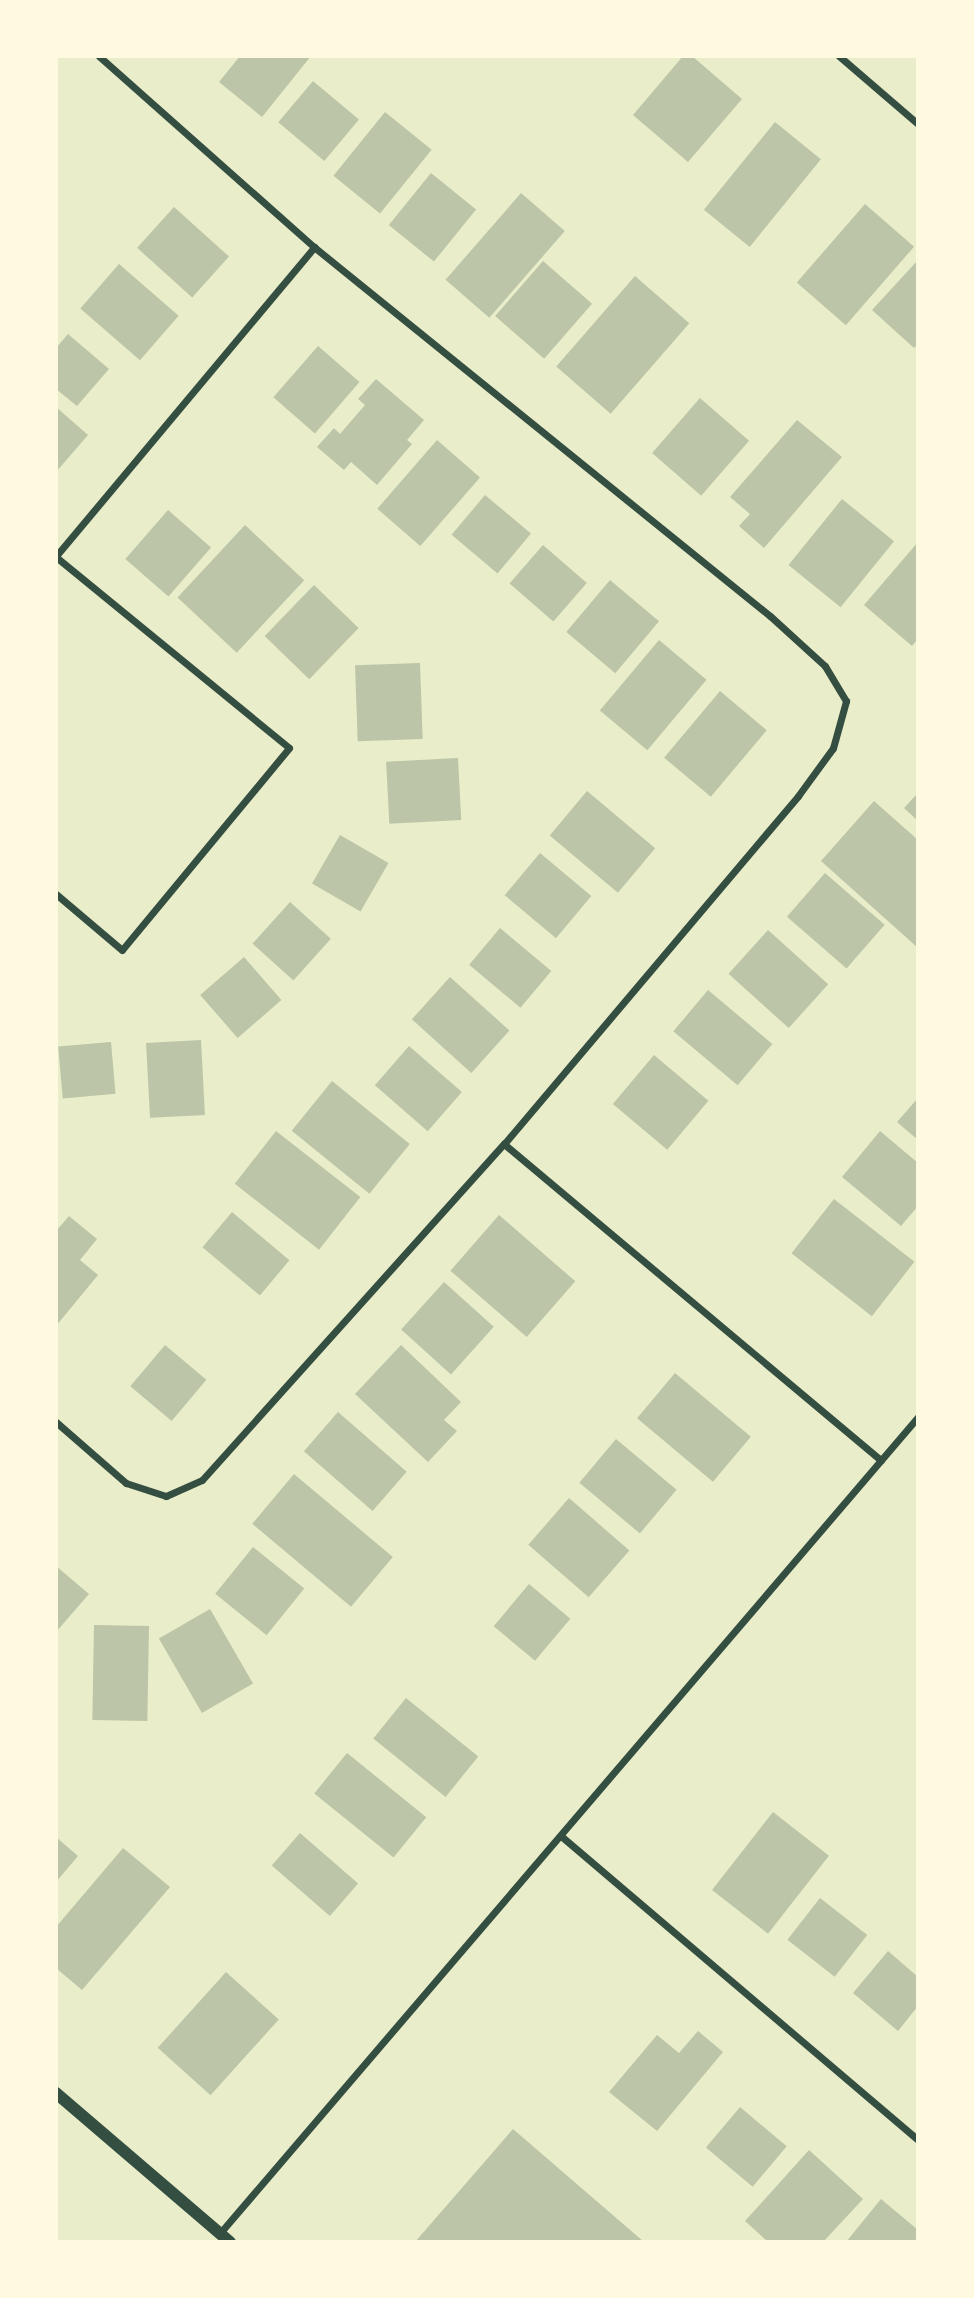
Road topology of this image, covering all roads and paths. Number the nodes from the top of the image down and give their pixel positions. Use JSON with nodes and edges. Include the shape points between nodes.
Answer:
{"nodes":[{"id":1,"x":99,"y":56,"type":"edge"},
{"id":2,"x":839,"y":56,"type":"edge"},
{"id":3,"x":918,"y":124,"type":"edge"},
{"id":4,"x":314,"y":247,"type":"junction"},
{"id":5,"x":56,"y":557,"type":"edge"},
{"id":6,"x":56,"y":894,"type":"edge"},
{"id":7,"x":504,"y":1144,"type":"junction"},
{"id":8,"x":918,"y":1417,"type":"edge"},
{"id":9,"x":56,"y":1422,"type":"edge"},
{"id":10,"x":881,"y":1460,"type":"junction"},
{"id":11,"x":561,"y":1836,"type":"junction"},
{"id":12,"x":56,"y":2093,"type":"edge"},
{"id":13,"x":918,"y":2140,"type":"edge"},
{"id":14,"x":221,"y":2239,"type":"edge"}],
"edges":[{"from":1,"to":4,"type":"street"},
{"from":2,"to":3,"type":"street"},
{"from":4,"to":5,"type":"street"},
{"from":4,"to":7,"type":"street","via":[[770,616],[825,666],[846,701],[833,748],[798,796]]},
{"from":5,"to":6,"type":"street","via":[[289,748],[122,950]]},
{"from":7,"to":9,"type":"street","via":[[202,1480],[166,1496],[126,1483]]},
{"from":7,"to":10,"type":"street"},
{"from":8,"to":10,"type":"street"},
{"from":10,"to":11,"type":"street"},
{"from":11,"to":13,"type":"street"},
{"from":11,"to":14,"type":"street"},
{"from":12,"to":14,"type":"street"}]}
